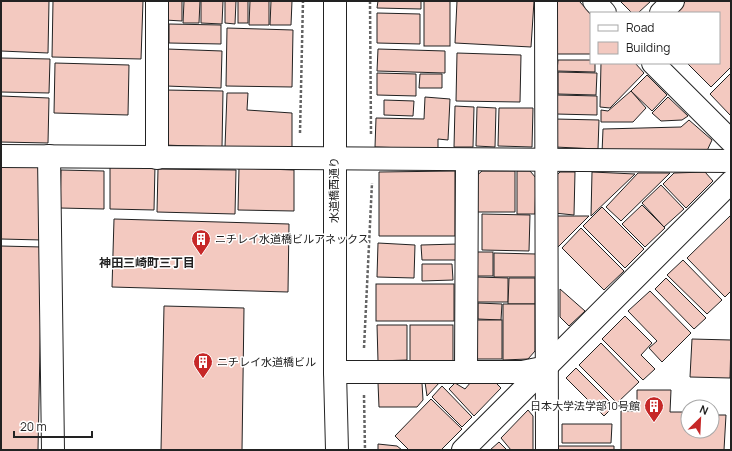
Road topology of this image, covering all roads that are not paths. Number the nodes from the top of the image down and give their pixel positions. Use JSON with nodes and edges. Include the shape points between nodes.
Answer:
{"nodes":[{"id":1,"x":157,"y":1,"type":"edge"},
{"id":2,"x":335,"y":1,"type":"edge"},
{"id":3,"x":546,"y":1,"type":"edge"},
{"id":4,"x":594,"y":1,"type":"edge"},
{"id":5,"x":673,"y":1,"type":"edge"},
{"id":6,"x":604,"y":12,"type":"edge"},
{"id":7,"x":662,"y":12,"type":"edge"},
{"id":8,"x":653,"y":64,"type":"edge"},
{"id":9,"x":731,"y":141,"type":"edge"},
{"id":10,"x":1,"y":156,"type":"edge"},
{"id":11,"x":49,"y":156,"type":"junction"},
{"id":12,"x":158,"y":158,"type":"junction"},
{"id":13,"x":334,"y":159,"type":"junction"},
{"id":14,"x":467,"y":160,"type":"junction"},
{"id":15,"x":547,"y":160,"type":"junction"},
{"id":16,"x":731,"y":161,"type":"edge"},
{"id":17,"x":731,"y":182,"type":"edge"},
{"id":18,"x":548,"y":367,"type":"junction"},
{"id":19,"x":335,"y":372,"type":"junction"},
{"id":20,"x":466,"y":372,"type":"junction"},
{"id":21,"x":54,"y":450,"type":"edge"},
{"id":22,"x":337,"y":450,"type":"edge"},
{"id":23,"x":463,"y":450,"type":"edge"},
{"id":24,"x":547,"y":450,"type":"edge"}],
"edges":[{"from":1,"to":12,"type":"street"},
{"from":2,"to":13,"type":"street","name":"水道橋西通り"},
{"from":3,"to":15,"type":"street"},
{"from":4,"to":6,"type":"street"},
{"from":5,"to":7,"type":"street"},
{"from":8,"to":9,"type":"street"},
{"from":10,"to":11,"type":"street"},
{"from":11,"to":12,"type":"street"},
{"from":11,"to":21,"type":"street"},
{"from":12,"to":13,"type":"street"},
{"from":13,"to":14,"type":"street"},
{"from":13,"to":19,"type":"street","name":"水道橋西通り"},
{"from":14,"to":15,"type":"street"},
{"from":14,"to":20,"type":"street"},
{"from":15,"to":16,"type":"street"},
{"from":15,"to":18,"type":"street"},
{"from":17,"to":18,"type":"street"},
{"from":18,"to":20,"type":"street","via":[[522,372]]},
{"from":18,"to":23,"type":"street"},
{"from":18,"to":24,"type":"street"},
{"from":19,"to":20,"type":"street"},
{"from":19,"to":22,"type":"street","name":"水道橋西通り"}]}
